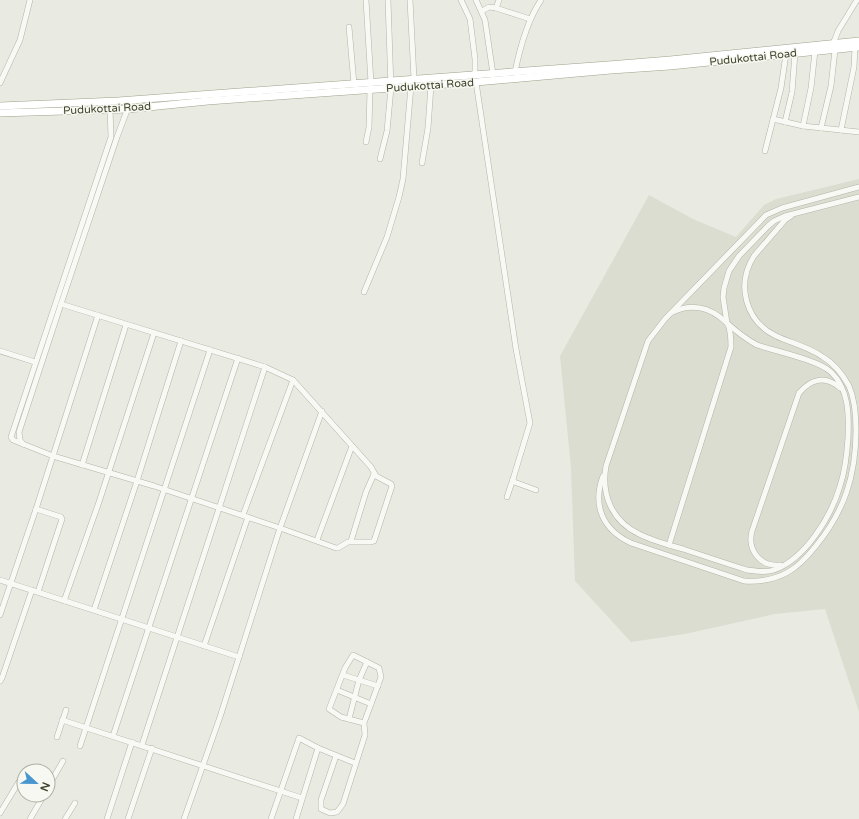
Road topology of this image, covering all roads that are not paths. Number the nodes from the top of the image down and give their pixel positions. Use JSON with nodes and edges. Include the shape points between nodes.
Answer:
{"nodes":[{"id":1,"x":30,"y":0,"type":"edge"},
{"id":2,"x":366,"y":0,"type":"edge"},
{"id":3,"x":388,"y":0,"type":"edge"},
{"id":4,"x":410,"y":0,"type":"edge"},
{"id":5,"x":461,"y":0,"type":"edge"},
{"id":6,"x":476,"y":0,"type":"edge"},
{"id":7,"x":499,"y":0,"type":"edge"},
{"id":8,"x":541,"y":0,"type":"edge"},
{"id":9,"x":857,"y":0,"type":"edge"},
{"id":10,"x":496,"y":8,"type":"junction"},
{"id":11,"x":482,"y":10,"type":"junction"},
{"id":12,"x":530,"y":19,"type":"junction"},
{"id":13,"x":349,"y":27,"type":"dead end"},
{"id":14,"x":858,"y":45,"type":"edge"},
{"id":15,"x":834,"y":47,"type":"junction"},
{"id":16,"x":815,"y":52,"type":"junction"},
{"id":17,"x":795,"y":53,"type":"junction"},
{"id":18,"x":786,"y":54,"type":"junction"},
{"id":19,"x":515,"y":72,"type":"junction"},
{"id":20,"x":493,"y":74,"type":"junction"},
{"id":21,"x":476,"y":78,"type":"junction"},
{"id":22,"x":0,"y":83,"type":"edge"},
{"id":23,"x":413,"y":83,"type":"junction"},
{"id":24,"x":354,"y":84,"type":"junction"},
{"id":25,"x":391,"y":84,"type":"junction"},
{"id":26,"x":430,"y":85,"type":"junction"},
{"id":27,"x":371,"y":86,"type":"junction"},
{"id":28,"x":292,"y":91,"type":"junction"},
{"id":29,"x":131,"y":100,"type":"junction"},
{"id":30,"x":110,"y":102,"type":"junction"},
{"id":31,"x":0,"y":106,"type":"edge"},
{"id":32,"x":128,"y":109,"type":"junction"},
{"id":33,"x":110,"y":110,"type":"junction"},
{"id":34,"x":0,"y":113,"type":"edge"},
{"id":35,"x":773,"y":119,"type":"junction"},
{"id":36,"x":785,"y":122,"type":"junction"},
{"id":37,"x":803,"y":126,"type":"junction"},
{"id":38,"x":821,"y":128,"type":"junction"},
{"id":39,"x":841,"y":130,"type":"junction"},
{"id":40,"x":859,"y":132,"type":"edge"},
{"id":41,"x":366,"y":142,"type":"dead end"},
{"id":42,"x":765,"y":151,"type":"dead end"},
{"id":43,"x":380,"y":160,"type":"dead end"},
{"id":44,"x":422,"y":162,"type":"dead end"},
{"id":45,"x":859,"y":187,"type":"edge"},
{"id":46,"x":859,"y":197,"type":"edge"},
{"id":47,"x":799,"y":212,"type":"junction"},
{"id":48,"x":82,"y":232,"type":"junction"},
{"id":49,"x":364,"y":292,"type":"dead end"},
{"id":50,"x":61,"y":304,"type":"junction"},
{"id":51,"x":98,"y":315,"type":"junction"},
{"id":52,"x":665,"y":319,"type":"junction"},
{"id":53,"x":728,"y":323,"type":"junction"},
{"id":54,"x":126,"y":325,"type":"junction"},
{"id":55,"x":154,"y":333,"type":"junction"},
{"id":56,"x":181,"y":341,"type":"junction"},
{"id":57,"x":210,"y":350,"type":"junction"},
{"id":58,"x":0,"y":351,"type":"edge"},
{"id":59,"x":238,"y":358,"type":"junction"},
{"id":60,"x":43,"y":359,"type":"junction"},
{"id":61,"x":36,"y":360,"type":"junction"},
{"id":62,"x":265,"y":367,"type":"junction"},
{"id":63,"x":293,"y":380,"type":"junction"},
{"id":64,"x":846,"y":398,"type":"junction"},
{"id":65,"x":322,"y":411,"type":"junction"},
{"id":66,"x":23,"y":444,"type":"junction"},
{"id":67,"x":352,"y":446,"type":"junction"},
{"id":68,"x":53,"y":456,"type":"junction"},
{"id":69,"x":82,"y":465,"type":"junction"},
{"id":70,"x":606,"y":466,"type":"junction"},
{"id":71,"x":108,"y":472,"type":"junction"},
{"id":72,"x":374,"y":474,"type":"junction"},
{"id":73,"x":513,"y":479,"type":"junction"},
{"id":74,"x":137,"y":481,"type":"junction"},
{"id":75,"x":164,"y":489,"type":"junction"},
{"id":76,"x":536,"y":490,"type":"dead end"},
{"id":77,"x":507,"y":497,"type":"dead end"},
{"id":78,"x":192,"y":498,"type":"junction"},
{"id":79,"x":219,"y":507,"type":"junction"},
{"id":80,"x":36,"y":509,"type":"junction"},
{"id":81,"x":246,"y":516,"type":"junction"},
{"id":82,"x":280,"y":528,"type":"junction"},
{"id":83,"x":317,"y":540,"type":"junction"},
{"id":84,"x":351,"y":542,"type":"junction"},
{"id":85,"x":669,"y":545,"type":"junction"},
{"id":86,"x":783,"y":565,"type":"junction"},
{"id":87,"x":0,"y":580,"type":"edge"},
{"id":88,"x":11,"y":584,"type":"junction"},
{"id":89,"x":32,"y":590,"type":"junction"},
{"id":90,"x":38,"y":592,"type":"junction"},
{"id":91,"x":64,"y":601,"type":"junction"},
{"id":92,"x":94,"y":610,"type":"junction"},
{"id":93,"x":0,"y":616,"type":"edge"},
{"id":94,"x":122,"y":619,"type":"junction"},
{"id":95,"x":149,"y":628,"type":"junction"},
{"id":96,"x":177,"y":637,"type":"junction"},
{"id":97,"x":204,"y":646,"type":"junction"},
{"id":98,"x":239,"y":657,"type":"junction"},
{"id":99,"x":367,"y":662,"type":"junction"},
{"id":100,"x":342,"y":675,"type":"junction"},
{"id":101,"x":359,"y":680,"type":"junction"},
{"id":102,"x":0,"y":681,"type":"edge"},
{"id":103,"x":378,"y":686,"type":"junction"},
{"id":104,"x":337,"y":690,"type":"junction"},
{"id":105,"x":354,"y":697,"type":"junction"},
{"id":106,"x":371,"y":704,"type":"junction"},
{"id":107,"x":66,"y":710,"type":"dead end"},
{"id":108,"x":349,"y":719,"type":"junction"},
{"id":109,"x":62,"y":720,"type":"junction"},
{"id":110,"x":364,"y":722,"type":"junction"},
{"id":111,"x":86,"y":727,"type":"junction"},
{"id":112,"x":113,"y":736,"type":"junction"},
{"id":113,"x":57,"y":737,"type":"dead end"},
{"id":114,"x":132,"y":742,"type":"junction"},
{"id":115,"x":142,"y":745,"type":"junction"},
{"id":116,"x":80,"y":746,"type":"dead end"},
{"id":117,"x":152,"y":748,"type":"junction"},
{"id":118,"x":318,"y":748,"type":"junction"},
{"id":119,"x":336,"y":756,"type":"junction"},
{"id":120,"x":63,"y":761,"type":"dead end"},
{"id":121,"x":355,"y":764,"type":"junction"},
{"id":122,"x":202,"y":765,"type":"junction"},
{"id":123,"x":56,"y":773,"type":"edge"},
{"id":124,"x":16,"y":787,"type":"edge"},
{"id":125,"x":281,"y":791,"type":"junction"},
{"id":126,"x":302,"y":798,"type":"junction"},
{"id":127,"x":39,"y":803,"type":"edge"},
{"id":128,"x":74,"y":803,"type":"dead end"},
{"id":129,"x":0,"y":813,"type":"edge"},
{"id":130,"x":30,"y":819,"type":"edge"},
{"id":131,"x":65,"y":819,"type":"edge"},
{"id":132,"x":107,"y":819,"type":"edge"},
{"id":133,"x":128,"y":819,"type":"edge"},
{"id":134,"x":184,"y":819,"type":"edge"},
{"id":135,"x":272,"y":819,"type":"edge"},
{"id":136,"x":296,"y":819,"type":"edge"}],
"edges":[{"from":1,"to":22,"type":"street","via":[[20,40]]},
{"from":2,"to":27,"type":"street"},
{"from":3,"to":25,"type":"street"},
{"from":4,"to":23,"type":"street"},
{"from":5,"to":21,"type":"street","via":[[470,20]]},
{"from":6,"to":11,"type":"street"},
{"from":7,"to":10,"type":"street"},
{"from":8,"to":12,"type":"street"},
{"from":9,"to":15,"type":"street","via":[[838,31]]},
{"from":10,"to":11,"type":"street"},
{"from":10,"to":12,"type":"street"},
{"from":11,"to":20,"type":"street"},
{"from":12,"to":19,"type":"street"},
{"from":13,"to":24,"type":"street"},
{"from":14,"to":15,"type":"highway","name":"Pudukottai Road"},
{"from":14,"to":39,"type":"street"},
{"from":15,"to":16,"type":"highway","name":"Pudukottai Road"},
{"from":15,"to":19,"type":"highway","name":"Pudukottai Road"},
{"from":15,"to":38,"type":"street","via":[[831,86]]},
{"from":16,"to":17,"type":"highway","name":"Pudukottai Road"},
{"from":16,"to":37,"type":"street"},
{"from":17,"to":18,"type":"highway","name":"Pudukottai Road"},
{"from":17,"to":36,"type":"street","via":[[792,92]]},
{"from":18,"to":21,"type":"highway","name":"Pudukottai Road","via":[[670,66]]},
{"from":18,"to":35,"type":"street"},
{"from":19,"to":20,"type":"highway","name":"Pudukottai Road"},
{"from":20,"to":21,"type":"highway","name":"Pudukottai Road"},
{"from":21,"to":23,"type":"highway","name":"Pudukottai Road"},
{"from":21,"to":26,"type":"highway","name":"Pudukottai Road"},
{"from":21,"to":73,"type":"street","via":[[516,349],[530,423]]},
{"from":23,"to":25,"type":"highway","name":"Pudukottai Road"},
{"from":23,"to":26,"type":"highway","name":"Pudukottai Road"},
{"from":23,"to":49,"type":"street","via":[[399,197],[387,237]]},
{"from":24,"to":27,"type":"highway","name":"Pudukottai Road"},
{"from":24,"to":28,"type":"highway","name":"Pudukottai Road"},
{"from":25,"to":27,"type":"highway","name":"Pudukottai Road"},
{"from":25,"to":43,"type":"street","via":[[387,131]]},
{"from":26,"to":44,"type":"street","via":[[428,128]]},
{"from":27,"to":28,"type":"highway","name":"Pudukottai Road"},
{"from":27,"to":41,"type":"street"},
{"from":28,"to":29,"type":"highway","name":"Pudukottai Road"},
{"from":28,"to":32,"type":"highway","name":"Pudukottai Road"},
{"from":29,"to":30,"type":"highway","name":"Pudukottai Road"},
{"from":29,"to":32,"type":"street"},
{"from":30,"to":31,"type":"highway","name":"Pudukottai Road"},
{"from":30,"to":33,"type":"street"},
{"from":32,"to":33,"type":"highway","name":"Pudukottai Road"},
{"from":32,"to":48,"type":"street"},
{"from":33,"to":34,"type":"highway","name":"Pudukottai Road"},
{"from":33,"to":48,"type":"street","via":[[110,137]]},
{"from":35,"to":36,"type":"street"},
{"from":35,"to":42,"type":"street"},
{"from":36,"to":37,"type":"street"},
{"from":37,"to":38,"type":"street"},
{"from":38,"to":39,"type":"street"},
{"from":39,"to":40,"type":"street"},
{"from":45,"to":52,"type":"street","via":[[782,208],[766,215]]},
{"from":46,"to":47,"type":"street"},
{"from":47,"to":53,"type":"street","via":[[774,221],[733,263],[727,275],[723,297]]},
{"from":47,"to":70,"type":"street","via":[[785,220],[754,256],[744,281],[745,298],[759,323],[776,336],[822,356],[836,368],[848,386],[855,409],[854,466],[842,505],[828,530],[807,557],[790,571],[767,580],[744,581],[631,543],[618,536],[607,525],[600,509],[600,484]]},
{"from":48,"to":50,"type":"street"},
{"from":48,"to":61,"type":"street"},
{"from":50,"to":51,"type":"street"},
{"from":50,"to":60,"type":"street"},
{"from":51,"to":54,"type":"street"},
{"from":51,"to":68,"type":"street"},
{"from":52,"to":53,"type":"street","via":[[679,310],[696,307],[713,312]]},
{"from":52,"to":70,"type":"street","via":[[645,346]]},
{"from":53,"to":64,"type":"street","via":[[757,345],[824,367],[837,380]]},
{"from":53,"to":85,"type":"street","via":[[730,353]]},
{"from":54,"to":55,"type":"street"},
{"from":54,"to":69,"type":"street"},
{"from":55,"to":56,"type":"street"},
{"from":55,"to":71,"type":"street"},
{"from":56,"to":57,"type":"street"},
{"from":56,"to":74,"type":"street"},
{"from":57,"to":59,"type":"street"},
{"from":57,"to":75,"type":"street"},
{"from":58,"to":61,"type":"street"},
{"from":59,"to":62,"type":"street"},
{"from":59,"to":78,"type":"street"},
{"from":60,"to":61,"type":"street"},
{"from":60,"to":66,"type":"street","via":[[19,432]]},
{"from":61,"to":66,"type":"street","via":[[12,434],[13,440]]},
{"from":62,"to":63,"type":"street"},
{"from":62,"to":79,"type":"street"},
{"from":63,"to":65,"type":"street"},
{"from":63,"to":81,"type":"street"},
{"from":64,"to":86,"type":"street","via":[[847,454],[840,486],[828,515],[816,534],[794,558]]},
{"from":64,"to":86,"type":"street","via":[[837,385],[821,380],[805,386],[798,397],[751,540],[752,549],[760,560],[771,565]]},
{"from":65,"to":67,"type":"street"},
{"from":65,"to":82,"type":"street"},
{"from":66,"to":68,"type":"street"},
{"from":67,"to":72,"type":"street"},
{"from":67,"to":83,"type":"street"},
{"from":68,"to":69,"type":"street"},
{"from":68,"to":80,"type":"street"},
{"from":69,"to":71,"type":"street"},
{"from":70,"to":85,"type":"street","via":[[604,488],[612,510],[638,534]]},
{"from":71,"to":74,"type":"street"},
{"from":71,"to":91,"type":"street"},
{"from":72,"to":84,"type":"street"},
{"from":72,"to":84,"type":"street","via":[[392,486],[374,540]]},
{"from":73,"to":76,"type":"street","via":[[514,482]]},
{"from":73,"to":77,"type":"street"},
{"from":74,"to":75,"type":"street"},
{"from":74,"to":92,"type":"street"},
{"from":75,"to":78,"type":"street"},
{"from":75,"to":94,"type":"street"},
{"from":78,"to":79,"type":"street"},
{"from":78,"to":95,"type":"street"},
{"from":79,"to":81,"type":"street"},
{"from":79,"to":96,"type":"street"},
{"from":80,"to":88,"type":"street"},
{"from":80,"to":90,"type":"street","via":[[62,519]]},
{"from":81,"to":82,"type":"street"},
{"from":81,"to":97,"type":"street"},
{"from":82,"to":83,"type":"street"},
{"from":82,"to":98,"type":"street"},
{"from":83,"to":84,"type":"street","via":[[338,548]]},
{"from":85,"to":86,"type":"street","via":[[747,570],[767,572]]},
{"from":87,"to":88,"type":"street"},
{"from":88,"to":89,"type":"street"},
{"from":88,"to":93,"type":"street"},
{"from":89,"to":90,"type":"street"},
{"from":89,"to":102,"type":"street"},
{"from":90,"to":91,"type":"street"},
{"from":91,"to":92,"type":"street"},
{"from":92,"to":94,"type":"street"},
{"from":94,"to":95,"type":"street"},
{"from":94,"to":111,"type":"street"},
{"from":95,"to":96,"type":"street"},
{"from":95,"to":112,"type":"street"},
{"from":96,"to":97,"type":"street"},
{"from":96,"to":115,"type":"street"},
{"from":97,"to":98,"type":"street"},
{"from":98,"to":122,"type":"street"},
{"from":99,"to":100,"type":"street","via":[[353,655]]},
{"from":99,"to":101,"type":"street"},
{"from":99,"to":103,"type":"street","via":[[379,668],[381,677]]},
{"from":100,"to":101,"type":"street"},
{"from":100,"to":104,"type":"street"},
{"from":101,"to":103,"type":"street"},
{"from":101,"to":105,"type":"street"},
{"from":103,"to":106,"type":"street"},
{"from":104,"to":105,"type":"street"},
{"from":104,"to":108,"type":"street","via":[[329,709]]},
{"from":105,"to":106,"type":"street"},
{"from":105,"to":108,"type":"street"},
{"from":106,"to":110,"type":"street"},
{"from":107,"to":109,"type":"street"},
{"from":108,"to":110,"type":"street"},
{"from":109,"to":111,"type":"street"},
{"from":109,"to":113,"type":"street"},
{"from":110,"to":121,"type":"street","via":[[365,735]]},
{"from":111,"to":112,"type":"street"},
{"from":111,"to":116,"type":"street"},
{"from":112,"to":114,"type":"street"},
{"from":114,"to":115,"type":"street"},
{"from":114,"to":132,"type":"street"},
{"from":115,"to":117,"type":"street"},
{"from":117,"to":122,"type":"street"},
{"from":117,"to":133,"type":"street"},
{"from":118,"to":119,"type":"street"},
{"from":118,"to":125,"type":"street","via":[[299,738]]},
{"from":118,"to":126,"type":"street"},
{"from":119,"to":121,"type":"street"},
{"from":119,"to":121,"type":"street","via":[[321,800],[322,809],[330,813],[337,812],[343,804]]},
{"from":120,"to":123,"type":"street"},
{"from":122,"to":125,"type":"street"},
{"from":122,"to":134,"type":"street"},
{"from":124,"to":129,"type":"street"},
{"from":125,"to":126,"type":"street"},
{"from":125,"to":135,"type":"street"},
{"from":126,"to":136,"type":"street"},
{"from":127,"to":130,"type":"street"},
{"from":128,"to":131,"type":"street"}]}
